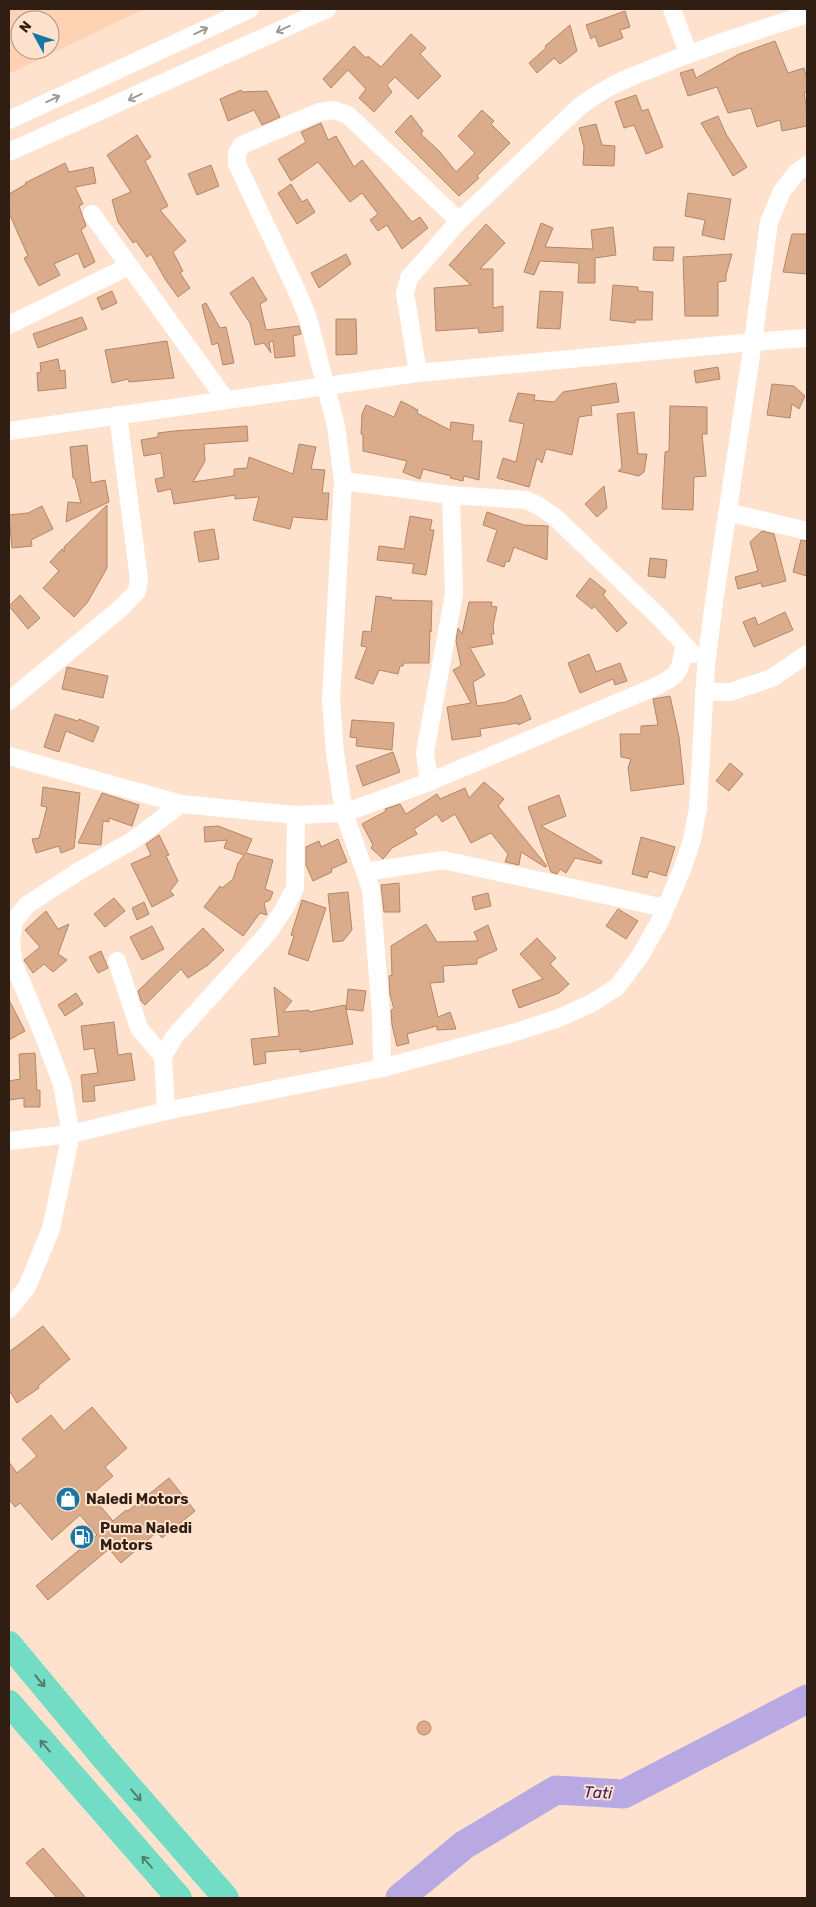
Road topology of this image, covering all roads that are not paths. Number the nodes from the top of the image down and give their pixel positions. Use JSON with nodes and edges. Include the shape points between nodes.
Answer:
{"nodes":[{"id":1,"x":250,"y":9,"type":"edge"},
{"id":2,"x":327,"y":9,"type":"edge"},
{"id":3,"x":672,"y":9,"type":"edge"},
{"id":4,"x":807,"y":14,"type":"edge"},
{"id":5,"x":688,"y":53,"type":"junction"},
{"id":6,"x":9,"y":120,"type":"edge"},
{"id":7,"x":9,"y":152,"type":"edge"},
{"id":8,"x":807,"y":165,"type":"edge"},
{"id":9,"x":92,"y":214,"type":"dead end"},
{"id":10,"x":459,"y":221,"type":"junction"},
{"id":11,"x":129,"y":266,"type":"junction"},
{"id":12,"x":9,"y":325,"type":"edge"},
{"id":13,"x":807,"y":338,"type":"edge"},
{"id":14,"x":753,"y":342,"type":"junction"},
{"id":15,"x":418,"y":373,"type":"junction"},
{"id":16,"x":325,"y":387,"type":"junction"},
{"id":17,"x":226,"y":400,"type":"junction"},
{"id":18,"x":118,"y":415,"type":"junction"},
{"id":19,"x":9,"y":431,"type":"edge"},
{"id":20,"x":344,"y":481,"type":"junction"},
{"id":21,"x":451,"y":495,"type":"junction"},
{"id":22,"x":727,"y":512,"type":"junction"},
{"id":23,"x":807,"y":531,"type":"edge"},
{"id":24,"x":684,"y":646,"type":"junction"},
{"id":25,"x":807,"y":654,"type":"edge"},
{"id":26,"x":706,"y":666,"type":"junction"},
{"id":27,"x":704,"y":692,"type":"junction"},
{"id":28,"x":9,"y":701,"type":"edge"},
{"id":29,"x":9,"y":756,"type":"edge"},
{"id":30,"x":429,"y":782,"type":"junction"},
{"id":31,"x":181,"y":804,"type":"junction"},
{"id":32,"x":344,"y":813,"type":"junction"},
{"id":33,"x":296,"y":814,"type":"junction"},
{"id":34,"x":365,"y":872,"type":"junction"},
{"id":35,"x":665,"y":908,"type":"junction"},
{"id":36,"x":117,"y":961,"type":"dead end"},
{"id":37,"x":162,"y":1057,"type":"junction"},
{"id":38,"x":382,"y":1068,"type":"junction"},
{"id":39,"x":166,"y":1111,"type":"junction"},
{"id":40,"x":72,"y":1134,"type":"junction"},
{"id":41,"x":9,"y":1141,"type":"edge"},
{"id":42,"x":9,"y":1308,"type":"edge"},
{"id":43,"x":9,"y":1644,"type":"edge"},
{"id":44,"x":9,"y":1703,"type":"edge"},
{"id":45,"x":179,"y":1898,"type":"edge"},
{"id":46,"x":226,"y":1898,"type":"edge"}],
"edges":[{"from":6,"to":1,"type":"street","one_way":true},
{"from":2,"to":7,"type":"street","one_way":true},
{"from":3,"to":5,"type":"street"},
{"from":4,"to":5,"type":"street"},
{"from":5,"to":10,"type":"street","via":[[596,93]]},
{"from":8,"to":14,"type":"street","via":[[782,191],[769,222]]},
{"from":9,"to":11,"type":"street"},
{"from":10,"to":15,"type":"street","via":[[408,278],[405,293]]},
{"from":10,"to":16,"type":"street","via":[[348,115],[334,110],[319,112],[242,146],[237,153],[237,164],[308,318]]},
{"from":11,"to":12,"type":"street"},
{"from":11,"to":17,"type":"street"},
{"from":13,"to":14,"type":"street"},
{"from":14,"to":15,"type":"street"},
{"from":14,"to":22,"type":"street"},
{"from":15,"to":16,"type":"street"},
{"from":16,"to":17,"type":"street"},
{"from":16,"to":20,"type":"street","via":[[336,426]]},
{"from":17,"to":18,"type":"street"},
{"from":18,"to":19,"type":"street"},
{"from":18,"to":28,"type":"street","via":[[140,579],[137,592]]},
{"from":20,"to":21,"type":"street"},
{"from":20,"to":32,"type":"street","via":[[331,700]]},
{"from":21,"to":24,"type":"street","via":[[526,500],[539,506],[556,518],[639,598]]},
{"from":21,"to":30,"type":"street","via":[[454,594],[424,752]]},
{"from":22,"to":23,"type":"street"},
{"from":22,"to":26,"type":"street"},
{"from":24,"to":26,"type":"street"},
{"from":24,"to":30,"type":"street","via":[[675,676]]},
{"from":25,"to":27,"type":"street","via":[[772,678],[730,692]]},
{"from":26,"to":27,"type":"street"},
{"from":27,"to":35,"type":"street","via":[[698,808],[692,840]]},
{"from":29,"to":31,"type":"street"},
{"from":30,"to":32,"type":"street"},
{"from":31,"to":33,"type":"street"},
{"from":31,"to":40,"type":"street","via":[[132,841],[27,905],[14,921],[11,940],[13,962],[62,1084]]},
{"from":32,"to":33,"type":"street"},
{"from":32,"to":34,"type":"street"},
{"from":33,"to":37,"type":"street","via":[[295,888],[284,910],[268,933],[174,1037]]},
{"from":34,"to":35,"type":"street","via":[[443,860]]},
{"from":34,"to":38,"type":"street","via":[[371,889]]},
{"from":35,"to":38,"type":"street","via":[[640,956],[617,987],[592,1003],[513,1033]]},
{"from":36,"to":37,"type":"street","via":[[140,1028]]},
{"from":37,"to":39,"type":"street"},
{"from":38,"to":39,"type":"street"},
{"from":39,"to":40,"type":"street"},
{"from":40,"to":41,"type":"street"},
{"from":40,"to":42,"type":"street","via":[[51,1229],[26,1287]]},
{"from":43,"to":46,"type":"highway","one_way":true},
{"from":45,"to":44,"type":"highway","one_way":true}]}
